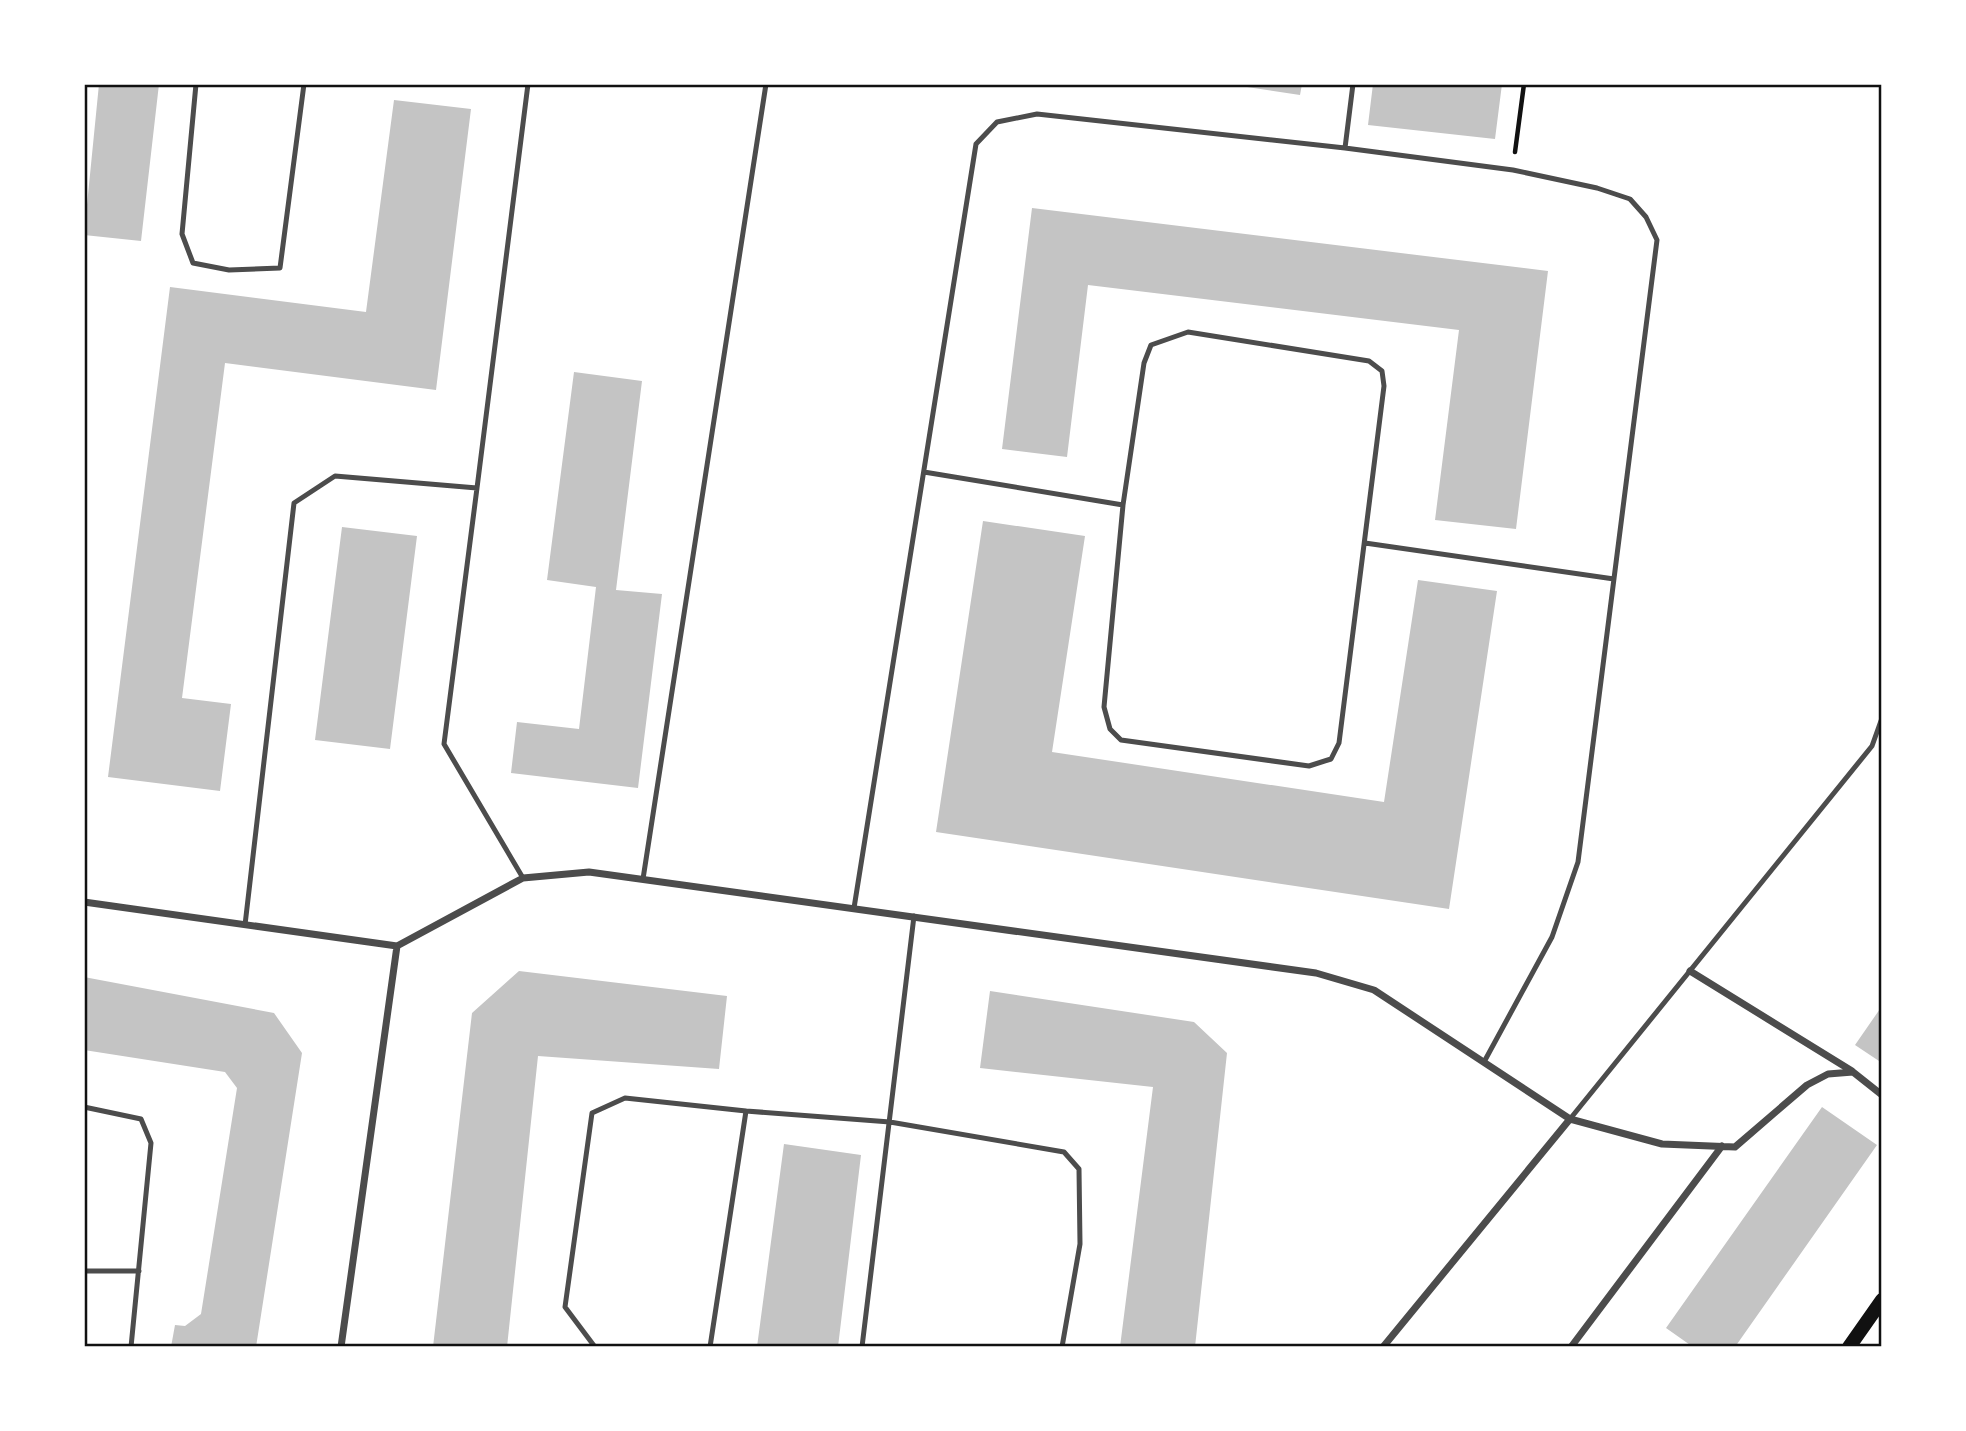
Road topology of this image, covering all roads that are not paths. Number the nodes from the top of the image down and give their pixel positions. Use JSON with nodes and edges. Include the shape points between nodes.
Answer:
{"nodes":[{"id":1,"x":196,"y":84,"type":"edge"},
{"id":2,"x":304,"y":84,"type":"edge"},
{"id":3,"x":527,"y":84,"type":"edge"},
{"id":4,"x":766,"y":84,"type":"edge"},
{"id":5,"x":1353,"y":84,"type":"edge"},
{"id":6,"x":1345,"y":148,"type":"junction"},
{"id":7,"x":924,"y":472,"type":"junction"},
{"id":8,"x":477,"y":488,"type":"junction"},
{"id":9,"x":1123,"y":505,"type":"junction"},
{"id":10,"x":1365,"y":543,"type":"junction"},
{"id":11,"x":1614,"y":579,"type":"junction"},
{"id":12,"x":1882,"y":718,"type":"edge"},
{"id":13,"x":523,"y":878,"type":"junction"},
{"id":14,"x":643,"y":879,"type":"junction"},
{"id":15,"x":84,"y":902,"type":"edge"},
{"id":16,"x":854,"y":908,"type":"junction"},
{"id":17,"x":914,"y":916,"type":"junction"},
{"id":18,"x":245,"y":925,"type":"junction"},
{"id":19,"x":397,"y":946,"type":"junction"},
{"id":20,"x":1690,"y":971,"type":"junction"},
{"id":21,"x":1484,"y":1062,"type":"junction"},
{"id":22,"x":1853,"y":1072,"type":"junction"},
{"id":23,"x":1882,"y":1096,"type":"edge"},
{"id":24,"x":84,"y":1107,"type":"edge"},
{"id":25,"x":746,"y":1111,"type":"junction"},
{"id":26,"x":1570,"y":1119,"type":"junction"},
{"id":27,"x":890,"y":1122,"type":"junction"},
{"id":28,"x":1722,"y":1146,"type":"junction"},
{"id":29,"x":84,"y":1271,"type":"edge"},
{"id":30,"x":139,"y":1271,"type":"junction"},
{"id":31,"x":1882,"y":1300,"type":"edge"},
{"id":32,"x":131,"y":1347,"type":"edge"},
{"id":33,"x":341,"y":1347,"type":"edge"},
{"id":34,"x":595,"y":1347,"type":"edge"},
{"id":35,"x":710,"y":1347,"type":"edge"},
{"id":36,"x":862,"y":1347,"type":"edge"},
{"id":37,"x":1062,"y":1347,"type":"edge"},
{"id":38,"x":1383,"y":1347,"type":"edge"},
{"id":39,"x":1571,"y":1347,"type":"edge"},
{"id":40,"x":1849,"y":1347,"type":"edge"}],
"edges":[{"from":1,"to":2,"type":"lane","via":[[181,234],[193,263],[229,270],[281,268]]},
{"from":3,"to":8,"type":"lane"},
{"from":4,"to":14,"type":"lane"},
{"from":5,"to":6,"type":"lane"},
{"from":6,"to":7,"type":"lane","via":[[1037,114],[996,122],[976,144]]},
{"from":6,"to":11,"type":"lane","via":[[1513,170],[1597,188],[1630,199],[1646,217],[1657,240]]},
{"from":7,"to":9,"type":"lane"},
{"from":7,"to":16,"type":"lane"},
{"from":8,"to":13,"type":"lane","via":[[444,744]]},
{"from":8,"to":18,"type":"lane","via":[[335,476],[294,503]]},
{"from":9,"to":10,"type":"lane","via":[[1144,363],[1151,345],[1188,332],[1369,361],[1382,371]]},
{"from":9,"to":10,"type":"lane","via":[[1104,707],[1110,729],[1121,740],[1309,766],[1331,759],[1339,743]]},
{"from":10,"to":11,"type":"lane"},
{"from":11,"to":21,"type":"lane","via":[[1578,862],[1552,937]]},
{"from":12,"to":20,"type":"lane","via":[[1872,746]]},
{"from":13,"to":14,"type":"street","via":[[589,872]]},
{"from":13,"to":19,"type":"street"},
{"from":14,"to":16,"type":"street"},
{"from":15,"to":18,"type":"street"},
{"from":16,"to":17,"type":"street"},
{"from":17,"to":21,"type":"street","via":[[1316,973],[1374,990]]},
{"from":17,"to":27,"type":"lane"},
{"from":18,"to":19,"type":"street"},
{"from":19,"to":33,"type":"street"},
{"from":20,"to":22,"type":"street"},
{"from":20,"to":26,"type":"lane"},
{"from":21,"to":26,"type":"street"},
{"from":22,"to":23,"type":"street"},
{"from":22,"to":28,"type":"street","via":[[1828,1074],[1807,1085],[1735,1147]]},
{"from":24,"to":30,"type":"lane","via":[[141,1119],[151,1143]]},
{"from":25,"to":27,"type":"lane"},
{"from":25,"to":34,"type":"lane","via":[[625,1098],[592,1112],[565,1307]]},
{"from":25,"to":35,"type":"lane"},
{"from":26,"to":28,"type":"street","via":[[1662,1144]]},
{"from":26,"to":38,"type":"street"},
{"from":27,"to":36,"type":"lane"},
{"from":27,"to":37,"type":"lane","via":[[1064,1152],[1079,1169],[1080,1244]]},
{"from":28,"to":39,"type":"street"},
{"from":29,"to":30,"type":"lane"},
{"from":30,"to":32,"type":"lane"},
{"from":31,"to":40,"type":"main road"}]}
